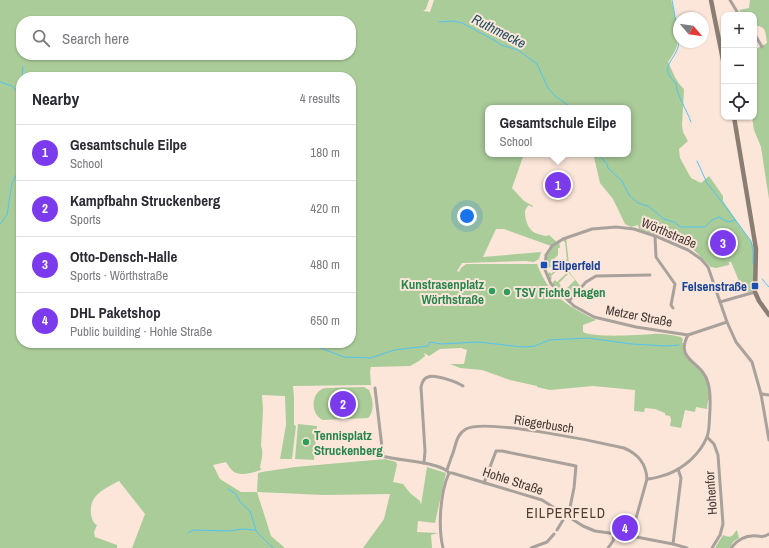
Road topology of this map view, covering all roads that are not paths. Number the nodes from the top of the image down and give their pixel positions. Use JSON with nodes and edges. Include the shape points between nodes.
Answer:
{"nodes":[{"id":1,"x":711,"y":0,"type":"edge"},
{"id":2,"x":730,"y":0,"type":"edge"},
{"id":3,"x":736,"y":12,"type":"edge"},
{"id":4,"x":757,"y":38,"type":"edge"},
{"id":5,"x":762,"y":47,"type":"dead end"},
{"id":6,"x":721,"y":50,"type":"edge"},
{"id":7,"x":734,"y":120,"type":"edge"},
{"id":8,"x":655,"y":236,"type":"junction"},
{"id":9,"x":650,"y":275,"type":"dead end"},
{"id":10,"x":755,"y":292,"type":"junction"},
{"id":11,"x":569,"y":301,"type":"junction"},
{"id":12,"x":720,"y":302,"type":"junction"},
{"id":13,"x":673,"y":308,"type":"dead end"},
{"id":14,"x":769,"y":315,"type":"edge"},
{"id":15,"x":727,"y":322,"type":"junction"},
{"id":16,"x":688,"y":335,"type":"junction"},
{"id":17,"x":463,"y":386,"type":"dead end"},
{"id":18,"x":375,"y":388,"type":"dead end"},
{"id":19,"x":761,"y":394,"type":"junction"},
{"id":20,"x":769,"y":395,"type":"edge"},
{"id":21,"x":707,"y":437,"type":"junction"},
{"id":22,"x":769,"y":440,"type":"edge"},
{"id":23,"x":424,"y":463,"type":"junction"},
{"id":24,"x":678,"y":469,"type":"junction"},
{"id":25,"x":448,"y":472,"type":"junction"},
{"id":26,"x":647,"y":479,"type":"junction"},
{"id":27,"x":484,"y":483,"type":"junction"},
{"id":28,"x":567,"y":516,"type":"junction"},
{"id":29,"x":557,"y":530,"type":"dead end"},
{"id":30,"x":554,"y":534,"type":"dead end"},
{"id":31,"x":769,"y":534,"type":"edge"},
{"id":32,"x":614,"y":535,"type":"junction"},
{"id":33,"x":632,"y":536,"type":"junction"},
{"id":34,"x":673,"y":544,"type":"junction"},
{"id":35,"x":678,"y":547,"type":"edge"},
{"id":36,"x":443,"y":548,"type":"edge"},
{"id":37,"x":531,"y":548,"type":"edge"},
{"id":38,"x":608,"y":548,"type":"edge"},
{"id":39,"x":687,"y":548,"type":"edge"},
{"id":40,"x":712,"y":548,"type":"edge"},
{"id":41,"x":731,"y":548,"type":"edge"}],
"edges":[{"from":1,"to":6,"type":"main road"},
{"from":2,"to":3,"type":"street"},
{"from":4,"to":5,"type":"street"},
{"from":7,"to":10,"type":"main road","via":[[756,249]]},
{"from":8,"to":11,"type":"street","name":"Wörthstraße","via":[[634,229],[616,227],[592,229],[554,244],[546,255],[545,271],[551,284]]},
{"from":8,"to":12,"type":"street","name":"Wörthstraße","via":[[688,250],[701,259],[708,267]]},
{"from":8,"to":13,"type":"street","via":[[656,257],[675,284],[671,305]]},
{"from":9,"to":11,"type":"street","via":[[596,276],[586,282]]},
{"from":10,"to":12,"type":"street"},
{"from":10,"to":14,"type":"main road"},
{"from":11,"to":16,"type":"street","name":"Metzer Straße","via":[[594,317]]},
{"from":12,"to":15,"type":"street","name":"Wörthstraße"},
{"from":15,"to":16,"type":"street","name":"Metzer Straße"},
{"from":15,"to":19,"type":"street","name":"Wörthstraße","via":[[736,342],[752,362]]},
{"from":16,"to":21,"type":"street","via":[[685,354],[702,370],[709,385]]},
{"from":17,"to":23,"type":"street","via":[[434,376],[424,380],[421,387]]},
{"from":18,"to":23,"type":"street","name":"Hohle Straße","via":[[383,456]]},
{"from":19,"to":20,"type":"street"},
{"from":19,"to":22,"type":"street","name":"Wörthstraße"},
{"from":21,"to":24,"type":"street","via":[[694,456]]},
{"from":21,"to":40,"type":"street","name":"Hohenfor","via":[[714,444],[718,455],[723,524]]},
{"from":23,"to":25,"type":"street","name":"Hohle Straße"},
{"from":24,"to":26,"type":"street"},
{"from":24,"to":34,"type":"street","via":[[681,478]]},
{"from":25,"to":26,"type":"street","name":"Riegerbusch","via":[[458,436],[462,432],[471,427],[502,427],[624,448],[643,462]]},
{"from":25,"to":27,"type":"street","name":"Hohle Straße"},
{"from":25,"to":36,"type":"street","name":"Riegerbusch","via":[[441,514]]},
{"from":26,"to":33,"type":"street"},
{"from":27,"to":28,"type":"street","name":"Hohle Straße","via":[[542,500]]},
{"from":27,"to":28,"type":"street","via":[[496,451],[576,466]]},
{"from":28,"to":29,"type":"street"},
{"from":28,"to":32,"type":"street","name":"Hohle Straße","via":[[595,531]]},
{"from":30,"to":37,"type":"street","via":[[547,542]]},
{"from":31,"to":41,"type":"street","via":[[764,537],[743,538]]},
{"from":32,"to":33,"type":"street","name":"Hohle Straße"},
{"from":32,"to":38,"type":"street"},
{"from":33,"to":34,"type":"street","name":"Hohle Straße"},
{"from":34,"to":35,"type":"street","name":"Hohle Straße"},
{"from":35,"to":39,"type":"street","name":"Hohle Straße"}]}
